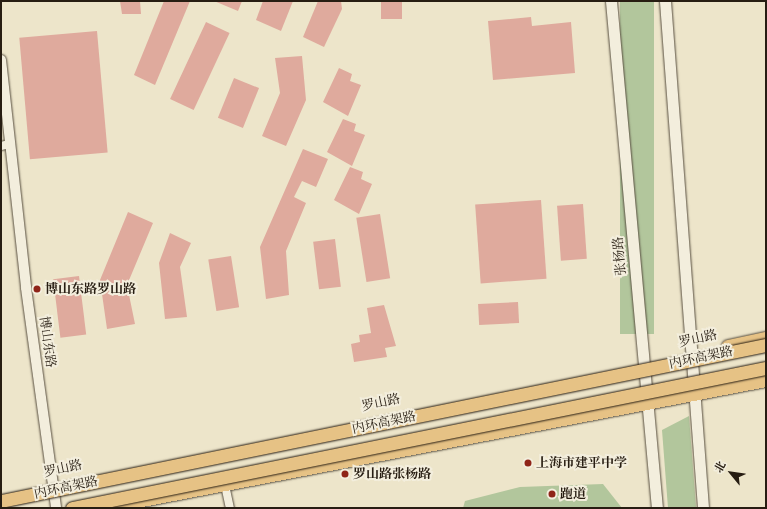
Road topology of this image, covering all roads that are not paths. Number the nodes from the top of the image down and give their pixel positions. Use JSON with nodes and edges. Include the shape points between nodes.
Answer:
{"nodes":[{"id":1,"x":611,"y":1,"type":"edge"},
{"id":2,"x":665,"y":1,"type":"edge"},
{"id":3,"x":1,"y":60,"type":"edge"},
{"id":4,"x":5,"y":145,"type":"edge"},
{"id":5,"x":766,"y":338,"type":"edge"},
{"id":6,"x":766,"y":344,"type":"edge"},
{"id":7,"x":693,"y":355,"type":"junction"},
{"id":8,"x":644,"y":364,"type":"junction"},
{"id":9,"x":766,"y":368,"type":"edge"},
{"id":10,"x":766,"y":381,"type":"edge"},
{"id":11,"x":695,"y":394,"type":"junction"},
{"id":12,"x":648,"y":402,"type":"junction"},
{"id":13,"x":225,"y":484,"type":"junction"},
{"id":14,"x":54,"y":485,"type":"junction"},
{"id":15,"x":1,"y":496,"type":"edge"},
{"id":16,"x":1,"y":501,"type":"edge"},
{"id":17,"x":56,"y":508,"type":"edge"},
{"id":18,"x":72,"y":508,"type":"edge"},
{"id":19,"x":106,"y":508,"type":"edge"},
{"id":20,"x":230,"y":508,"type":"edge"},
{"id":21,"x":657,"y":508,"type":"edge"},
{"id":22,"x":703,"y":508,"type":"edge"}],
"edges":[{"from":1,"to":8,"type":"main road","name":"张杨路"},
{"from":2,"to":7,"type":"main road"},
{"from":3,"to":4,"type":"street","name":"博山东路"},
{"from":4,"to":14,"type":"street","name":"博山东路"},
{"from":5,"to":7,"type":"main road","name":"罗山路"},
{"from":6,"to":16,"type":"highway","name":"内环高架路","bridge":true},
{"from":7,"to":8,"type":"main road","name":"罗山路"},
{"from":7,"to":11,"type":"main road"},
{"from":8,"to":12,"type":"main road","name":"张杨路"},
{"from":8,"to":14,"type":"main road","name":"罗山路"},
{"from":9,"to":18,"type":"highway","name":"内环高架路","bridge":true},
{"from":10,"to":11,"type":"main road"},
{"from":11,"to":12,"type":"main road"},
{"from":11,"to":22,"type":"main road"},
{"from":12,"to":13,"type":"main road"},
{"from":12,"to":21,"type":"main road","name":"张杨路"},
{"from":13,"to":19,"type":"main road"},
{"from":13,"to":20,"type":"street"},
{"from":14,"to":15,"type":"main road","name":"罗山路"},
{"from":14,"to":17,"type":"street","name":"博山东路"}]}
